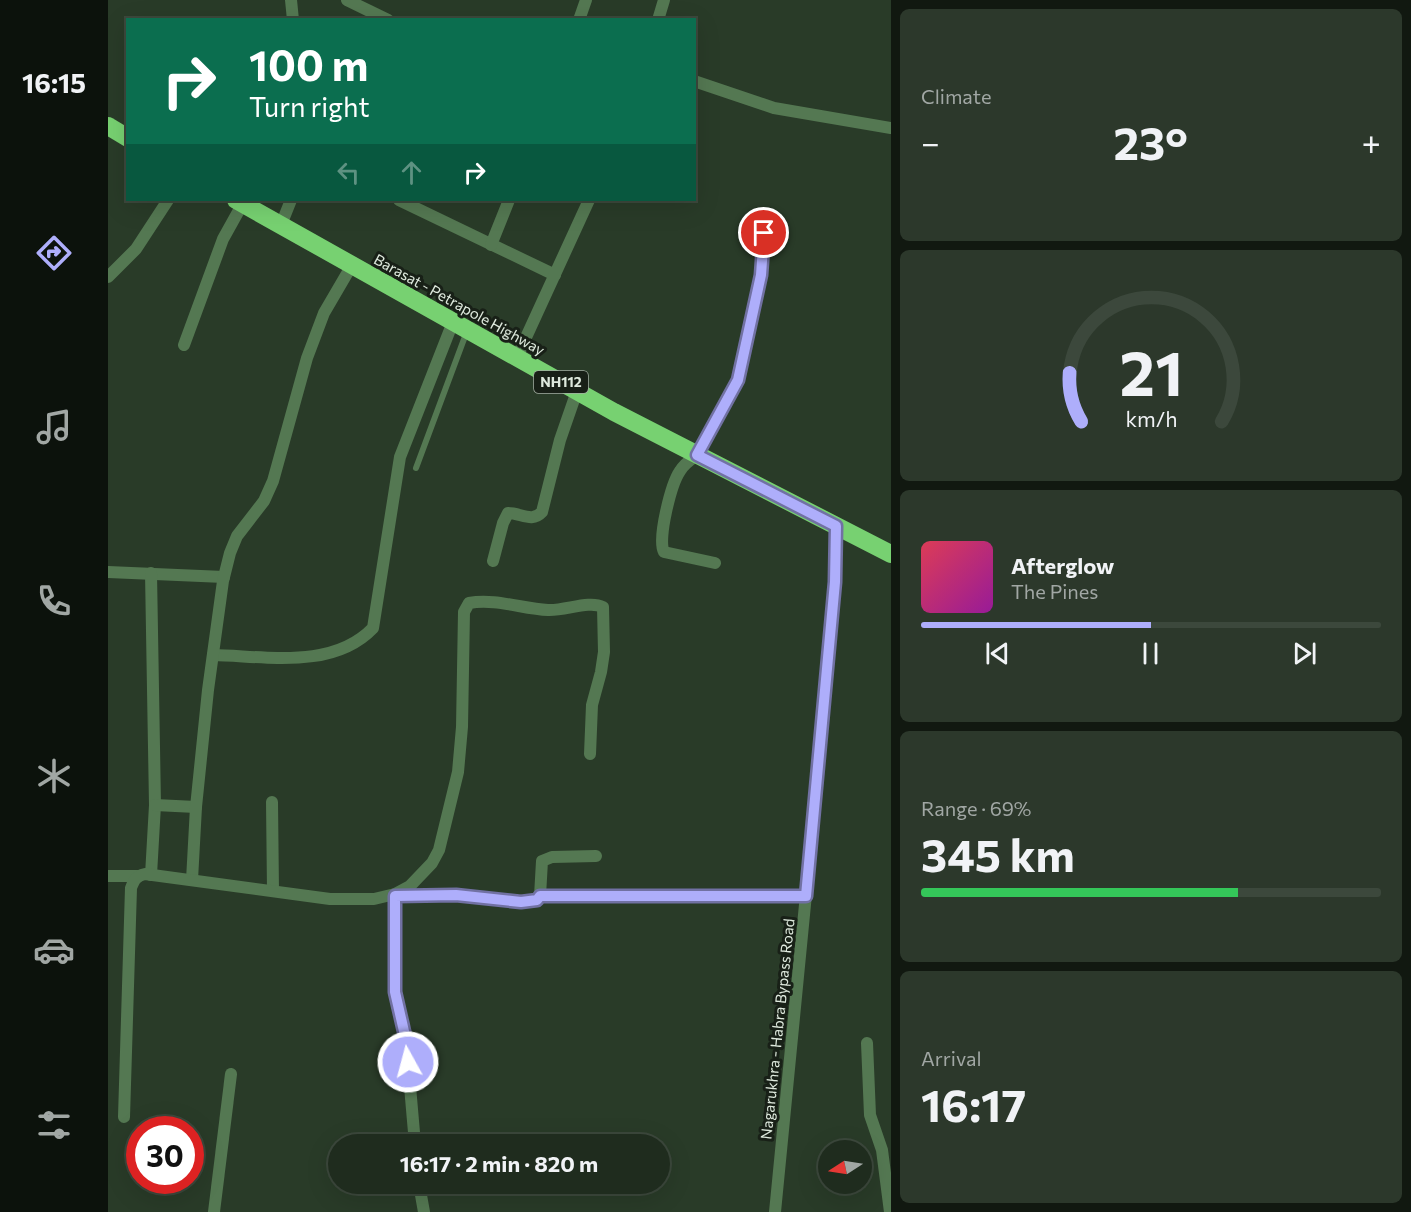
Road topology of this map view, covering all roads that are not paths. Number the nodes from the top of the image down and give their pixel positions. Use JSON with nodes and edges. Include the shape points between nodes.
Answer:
{"nodes":[{"id":1,"x":291,"y":0,"type":"edge"},
{"id":2,"x":347,"y":0,"type":"edge"},
{"id":3,"x":586,"y":0,"type":"edge"},
{"id":4,"x":664,"y":0,"type":"edge"},
{"id":5,"x":293,"y":18,"type":"edge"},
{"id":6,"x":384,"y":18,"type":"edge"},
{"id":7,"x":580,"y":18,"type":"edge"},
{"id":8,"x":659,"y":18,"type":"edge"},
{"id":9,"x":696,"y":82,"type":"edge"},
{"id":10,"x":108,"y":126,"type":"edge"},
{"id":11,"x":891,"y":128,"type":"edge"},
{"id":12,"x":126,"y":137,"type":"edge"},
{"id":13,"x":167,"y":201,"type":"edge"},
{"id":14,"x":240,"y":201,"type":"edge"},
{"id":15,"x":291,"y":201,"type":"edge"},
{"id":16,"x":401,"y":201,"type":"edge"},
{"id":17,"x":509,"y":201,"type":"edge"},
{"id":18,"x":589,"y":201,"type":"edge"},
{"id":19,"x":765,"y":216,"type":"dead end"},
{"id":20,"x":281,"y":225,"type":"junction"},
{"id":21,"x":492,"y":245,"type":"junction"},
{"id":22,"x":352,"y":266,"type":"junction"},
{"id":23,"x":555,"y":275,"type":"junction"},
{"id":24,"x":108,"y":277,"type":"edge"},
{"id":25,"x":460,"y":326,"type":"junction"},
{"id":26,"x":184,"y":345,"type":"dead end"},
{"id":27,"x":518,"y":357,"type":"junction"},
{"id":28,"x":577,"y":391,"type":"junction"},
{"id":29,"x":697,"y":455,"type":"junction"},
{"id":30,"x":416,"y":468,"type":"dead end"},
{"id":31,"x":836,"y":526,"type":"junction"},
{"id":32,"x":891,"y":554,"type":"edge"},
{"id":33,"x":493,"y":561,"type":"dead end"},
{"id":34,"x":716,"y":563,"type":"dead end"},
{"id":35,"x":108,"y":572,"type":"edge"},
{"id":36,"x":151,"y":573,"type":"junction"},
{"id":37,"x":224,"y":578,"type":"junction"},
{"id":38,"x":213,"y":655,"type":"junction"},
{"id":39,"x":590,"y":754,"type":"dead end"},
{"id":40,"x":272,"y":802,"type":"dead end"},
{"id":41,"x":155,"y":805,"type":"junction"},
{"id":42,"x":196,"y":807,"type":"junction"},
{"id":43,"x":596,"y":856,"type":"dead end"},
{"id":44,"x":151,"y":875,"type":"junction"},
{"id":45,"x":108,"y":876,"type":"edge"},
{"id":46,"x":138,"y":876,"type":"junction"},
{"id":47,"x":192,"y":880,"type":"junction"},
{"id":48,"x":273,"y":891,"type":"junction"},
{"id":49,"x":395,"y":895,"type":"junction"},
{"id":50,"x":540,"y":896,"type":"junction"},
{"id":51,"x":806,"y":896,"type":"junction"},
{"id":52,"x":867,"y":1043,"type":"dead end"},
{"id":53,"x":231,"y":1074,"type":"dead end"},
{"id":54,"x":124,"y":1117,"type":"dead end"},
{"id":55,"x":415,"y":1134,"type":"edge"},
{"id":56,"x":421,"y":1194,"type":"edge"},
{"id":57,"x":214,"y":1212,"type":"edge"},
{"id":58,"x":424,"y":1212,"type":"edge"},
{"id":59,"x":775,"y":1212,"type":"edge"},
{"id":60,"x":890,"y":1212,"type":"edge"}],
"edges":[{"from":1,"to":5,"type":"street"},
{"from":2,"to":6,"type":"street"},
{"from":3,"to":7,"type":"street"},
{"from":4,"to":8,"type":"street"},
{"from":9,"to":11,"type":"street","via":[[774,108]]},
{"from":10,"to":12,"type":"highway"},
{"from":13,"to":24,"type":"street","via":[[136,249]]},
{"from":14,"to":20,"type":"highway","name":"Barasat - Petrapole Highway","number":"NH112"},
{"from":14,"to":26,"type":"street"},
{"from":15,"to":20,"type":"street"},
{"from":16,"to":21,"type":"street"},
{"from":17,"to":21,"type":"street"},
{"from":18,"to":23,"type":"street"},
{"from":19,"to":29,"type":"street","via":[[761,275],[744,358],[730,397]]},
{"from":20,"to":22,"type":"highway","name":"Barasat - Petrapole Highway","number":"NH112"},
{"from":21,"to":23,"type":"street"},
{"from":22,"to":25,"type":"highway","name":"Barasat - Petrapole Highway","number":"NH112"},
{"from":22,"to":37,"type":"street","via":[[324,313],[307,358],[273,481],[264,501],[237,536]]},
{"from":23,"to":27,"type":"street"},
{"from":25,"to":27,"type":"highway","name":"Barasat - Petrapole Highway","number":"NH112"},
{"from":25,"to":30,"type":"lane"},
{"from":25,"to":38,"type":"street","via":[[400,458],[373,628],[361,640],[330,654]]},
{"from":27,"to":28,"type":"highway","name":"Barasat - Petrapole Highway","number":"NH112"},
{"from":28,"to":29,"type":"highway","name":"Barasat - Petrapole Highway","number":"NH112"},
{"from":28,"to":33,"type":"street","via":[[542,512],[532,518],[508,513]]},
{"from":29,"to":31,"type":"highway","name":"Barasat - Petrapole Highway","number":"NH112"},
{"from":29,"to":34,"type":"street","via":[[676,477],[662,547],[672,555]]},
{"from":31,"to":32,"type":"highway","name":"Barasat - Petrapole Highway","number":"NH112"},
{"from":31,"to":51,"type":"street","name":"Nagarukhra - Habra Bypass Road","via":[[834,593]]},
{"from":35,"to":36,"type":"street"},
{"from":36,"to":37,"type":"street"},
{"from":36,"to":41,"type":"street"},
{"from":37,"to":38,"type":"street"},
{"from":38,"to":42,"type":"street"},
{"from":39,"to":49,"type":"street","via":[[592,705],[604,652],[603,607],[549,611],[470,603],[464,612],[458,772],[439,850],[432,863]]},
{"from":40,"to":48,"type":"street"},
{"from":41,"to":42,"type":"street"},
{"from":41,"to":44,"type":"street"},
{"from":42,"to":47,"type":"street"},
{"from":43,"to":50,"type":"street","via":[[552,857],[542,861]]},
{"from":44,"to":46,"type":"street"},
{"from":44,"to":47,"type":"street"},
{"from":45,"to":46,"type":"street"},
{"from":46,"to":54,"type":"street","via":[[131,888]]},
{"from":47,"to":48,"type":"street"},
{"from":48,"to":49,"type":"street","via":[[330,899]]},
{"from":49,"to":50,"type":"street","via":[[456,895],[521,902]]},
{"from":49,"to":55,"type":"street","via":[[395,992],[406,1040]]},
{"from":50,"to":51,"type":"street"},
{"from":51,"to":59,"type":"street","name":"Nagarukhra - Habra Bypass Road"},
{"from":52,"to":60,"type":"street","via":[[870,1115],[882,1150]]},
{"from":53,"to":57,"type":"street"},
{"from":56,"to":58,"type":"street"}]}
